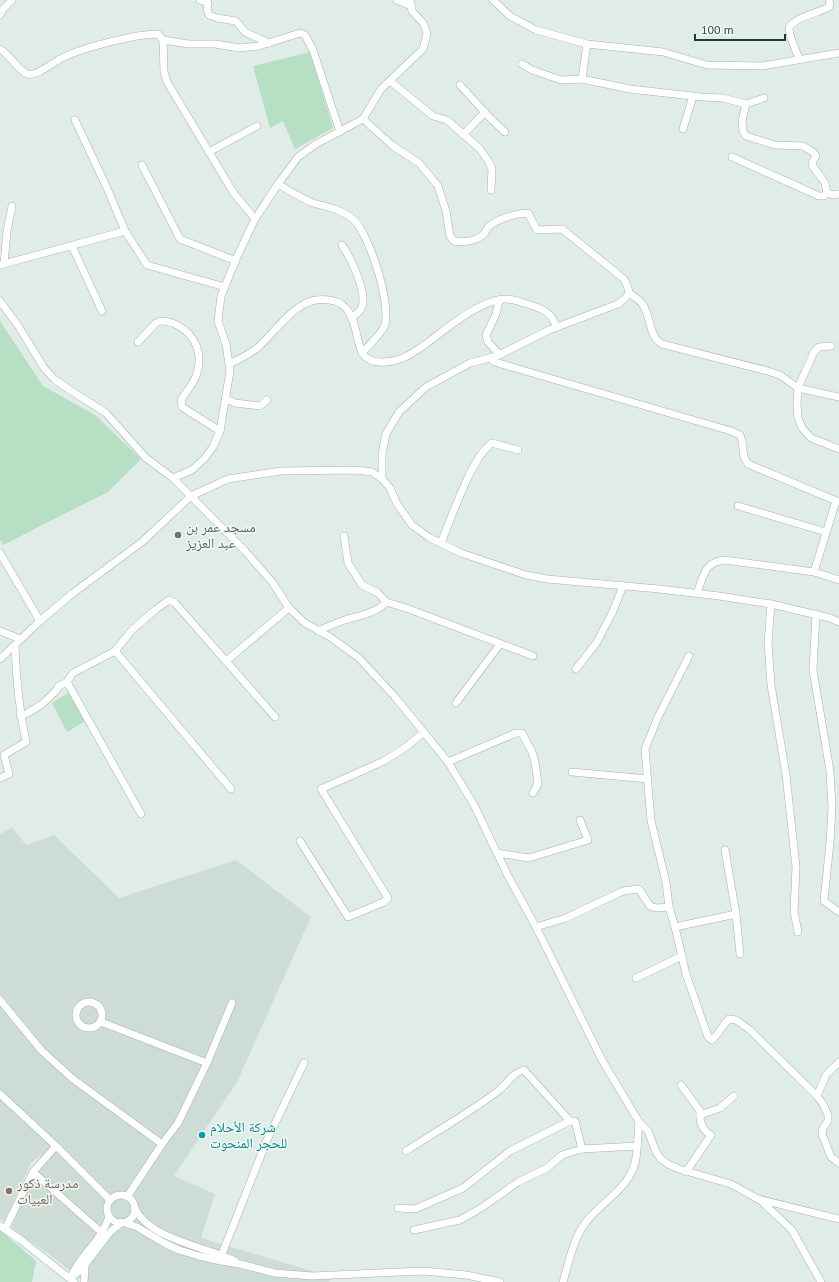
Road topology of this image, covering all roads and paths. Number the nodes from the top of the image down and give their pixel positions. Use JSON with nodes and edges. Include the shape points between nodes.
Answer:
{"nodes":[{"id":1,"x":12,"y":0,"type":"edge"},
{"id":2,"x":200,"y":0,"type":"edge"},
{"id":3,"x":397,"y":0,"type":"edge"},
{"id":4,"x":493,"y":0,"type":"edge"},
{"id":5,"x":831,"y":1,"type":"edge"},
{"id":6,"x":410,"y":3,"type":"edge"},
{"id":7,"x":0,"y":15,"type":"edge"},
{"id":8,"x":163,"y":40,"type":"junction"},
{"id":9,"x":270,"y":43,"type":"junction"},
{"id":10,"x":587,"y":44,"type":"junction"},
{"id":11,"x":0,"y":49,"type":"edge"},
{"id":12,"x":839,"y":52,"type":"edge"},
{"id":13,"x":800,"y":59,"type":"junction"},
{"id":14,"x":522,"y":64,"type":"dead end"},
{"id":15,"x":582,"y":79,"type":"junction"},
{"id":16,"x":390,"y":81,"type":"junction"},
{"id":17,"x":460,"y":85,"type":"dead end"},
{"id":18,"x":693,"y":96,"type":"junction"},
{"id":19,"x":764,"y":98,"type":"dead end"},
{"id":20,"x":746,"y":104,"type":"junction"},
{"id":21,"x":485,"y":112,"type":"junction"},
{"id":22,"x":363,"y":119,"type":"junction"},
{"id":23,"x":75,"y":120,"type":"dead end"},
{"id":24,"x":257,"y":126,"type":"dead end"},
{"id":25,"x":683,"y":129,"type":"dead end"},
{"id":26,"x":340,"y":132,"type":"junction"},
{"id":27,"x":506,"y":132,"type":"dead end"},
{"id":28,"x":463,"y":135,"type":"junction"},
{"id":29,"x":209,"y":152,"type":"junction"},
{"id":30,"x":732,"y":157,"type":"dead end"},
{"id":31,"x":142,"y":165,"type":"dead end"},
{"id":32,"x":278,"y":184,"type":"junction"},
{"id":33,"x":491,"y":190,"type":"dead end"},
{"id":34,"x":827,"y":193,"type":"junction"},
{"id":35,"x":839,"y":194,"type":"edge"},
{"id":36,"x":12,"y":206,"type":"dead end"},
{"id":37,"x":255,"y":219,"type":"junction"},
{"id":38,"x":125,"y":231,"type":"junction"},
{"id":39,"x":342,"y":245,"type":"dead end"},
{"id":40,"x":72,"y":246,"type":"junction"},
{"id":41,"x":236,"y":260,"type":"junction"},
{"id":42,"x":2,"y":265,"type":"edge"},
{"id":43,"x":225,"y":287,"type":"junction"},
{"id":44,"x":629,"y":293,"type":"junction"},
{"id":45,"x":0,"y":301,"type":"edge"},
{"id":46,"x":499,"y":301,"type":"junction"},
{"id":47,"x":102,"y":311,"type":"dead end"},
{"id":48,"x":352,"y":318,"type":"junction"},
{"id":49,"x":557,"y":327,"type":"junction"},
{"id":50,"x":138,"y":342,"type":"dead end"},
{"id":51,"x":831,"y":346,"type":"dead end"},
{"id":52,"x":362,"y":353,"type":"junction"},
{"id":53,"x":500,"y":355,"type":"junction"},
{"id":54,"x":490,"y":358,"type":"junction"},
{"id":55,"x":230,"y":364,"type":"junction"},
{"id":56,"x":798,"y":388,"type":"junction"},
{"id":57,"x":839,"y":397,"type":"edge"},
{"id":58,"x":226,"y":400,"type":"junction"},
{"id":59,"x":267,"y":400,"type":"dead end"},
{"id":60,"x":220,"y":431,"type":"junction"},
{"id":61,"x":839,"y":449,"type":"edge"},
{"id":62,"x":518,"y":450,"type":"dead end"},
{"id":63,"x":173,"y":478,"type":"junction"},
{"id":64,"x":382,"y":479,"type":"junction"},
{"id":65,"x":191,"y":496,"type":"junction"},
{"id":66,"x":838,"y":501,"type":"edge"},
{"id":67,"x":738,"y":506,"type":"dead end"},
{"id":68,"x":826,"y":532,"type":"junction"},
{"id":69,"x":344,"y":536,"type":"dead end"},
{"id":70,"x":441,"y":543,"type":"junction"},
{"id":71,"x":0,"y":553,"type":"edge"},
{"id":72,"x":814,"y":572,"type":"junction"},
{"id":73,"x":839,"y":580,"type":"edge"},
{"id":74,"x":623,"y":586,"type":"junction"},
{"id":75,"x":698,"y":593,"type":"junction"},
{"id":76,"x":386,"y":602,"type":"junction"},
{"id":77,"x":772,"y":604,"type":"junction"},
{"id":78,"x":289,"y":608,"type":"junction"},
{"id":79,"x":816,"y":614,"type":"junction"},
{"id":80,"x":40,"y":621,"type":"junction"},
{"id":81,"x":839,"y":622,"type":"edge"},
{"id":82,"x":0,"y":631,"type":"edge"},
{"id":83,"x":318,"y":631,"type":"junction"},
{"id":84,"x":20,"y":639,"type":"junction"},
{"id":85,"x":500,"y":644,"type":"junction"},
{"id":86,"x":15,"y":645,"type":"junction"},
{"id":87,"x":115,"y":651,"type":"junction"},
{"id":88,"x":533,"y":656,"type":"dead end"},
{"id":89,"x":689,"y":656,"type":"dead end"},
{"id":90,"x":0,"y":659,"type":"edge"},
{"id":91,"x":226,"y":661,"type":"junction"},
{"id":92,"x":576,"y":669,"type":"dead end"},
{"id":93,"x":67,"y":682,"type":"junction"},
{"id":94,"x":456,"y":703,"type":"dead end"},
{"id":95,"x":20,"y":715,"type":"junction"},
{"id":96,"x":275,"y":717,"type":"dead end"},
{"id":97,"x":423,"y":733,"type":"junction"},
{"id":98,"x":448,"y":762,"type":"junction"},
{"id":99,"x":572,"y":772,"type":"dead end"},
{"id":100,"x":0,"y":778,"type":"edge"},
{"id":101,"x":648,"y":779,"type":"junction"},
{"id":102,"x":231,"y":789,"type":"dead end"},
{"id":103,"x":533,"y":793,"type":"dead end"},
{"id":104,"x":835,"y":809,"type":"edge"},
{"id":105,"x":141,"y":814,"type":"dead end"},
{"id":106,"x":580,"y":820,"type":"dead end"},
{"id":107,"x":300,"y":841,"type":"dead end"},
{"id":108,"x":725,"y":850,"type":"dead end"},
{"id":109,"x":497,"y":853,"type":"junction"},
{"id":110,"x":669,"y":907,"type":"junction"},
{"id":111,"x":839,"y":912,"type":"edge"},
{"id":112,"x":736,"y":914,"type":"junction"},
{"id":113,"x":536,"y":927,"type":"junction"},
{"id":114,"x":675,"y":927,"type":"junction"},
{"id":115,"x":798,"y":932,"type":"dead end"},
{"id":116,"x":740,"y":954,"type":"dead end"},
{"id":117,"x":682,"y":956,"type":"junction"},
{"id":118,"x":636,"y":978,"type":"dead end"},
{"id":119,"x":0,"y":1000,"type":"edge"},
{"id":120,"x":232,"y":1003,"type":"dead end"},
{"id":121,"x":100,"y":1022,"type":"dead end"},
{"id":122,"x":839,"y":1062,"type":"edge"},
{"id":123,"x":207,"y":1063,"type":"junction"},
{"id":124,"x":304,"y":1063,"type":"dead end"},
{"id":125,"x":681,"y":1085,"type":"dead end"},
{"id":126,"x":0,"y":1094,"type":"edge"},
{"id":127,"x":734,"y":1096,"type":"dead end"},
{"id":128,"x":817,"y":1096,"type":"junction"},
{"id":129,"x":700,"y":1115,"type":"junction"},
{"id":130,"x":570,"y":1121,"type":"junction"},
{"id":131,"x":639,"y":1122,"type":"junction"},
{"id":132,"x":162,"y":1144,"type":"junction"},
{"id":133,"x":56,"y":1146,"type":"junction"},
{"id":134,"x":637,"y":1146,"type":"junction"},
{"id":135,"x":582,"y":1149,"type":"junction"},
{"id":136,"x":406,"y":1151,"type":"dead end"},
{"id":137,"x":839,"y":1163,"type":"edge"},
{"id":138,"x":34,"y":1172,"type":"junction"},
{"id":139,"x":686,"y":1172,"type":"junction"},
{"id":140,"x":127,"y":1197,"type":"junction"},
{"id":141,"x":758,"y":1199,"type":"junction"},
{"id":142,"x":110,"y":1200,"type":"junction"},
{"id":143,"x":135,"y":1208,"type":"junction"},
{"id":144,"x":398,"y":1208,"type":"dead end"},
{"id":145,"x":109,"y":1217,"type":"junction"},
{"id":146,"x":839,"y":1219,"type":"edge"},
{"id":147,"x":123,"y":1223,"type":"junction"},
{"id":148,"x":2,"y":1228,"type":"edge"},
{"id":149,"x":414,"y":1230,"type":"dead end"},
{"id":150,"x":102,"y":1233,"type":"junction"},
{"id":151,"x":222,"y":1254,"type":"junction"},
{"id":152,"x":86,"y":1264,"type":"junction"},
{"id":153,"x":240,"y":1264,"type":"junction"},
{"id":154,"x":72,"y":1280,"type":"edge"},
{"id":155,"x":84,"y":1282,"type":"edge"},
{"id":156,"x":500,"y":1282,"type":"edge"},
{"id":157,"x":563,"y":1282,"type":"edge"},
{"id":158,"x":821,"y":1282,"type":"edge"}],
"edges":[{"from":1,"to":7,"type":"street"},
{"from":2,"to":9,"type":"street","via":[[208,3],[210,15],[236,21],[246,32]]},
{"from":3,"to":6,"type":"street"},
{"from":4,"to":10,"type":"street","via":[[510,16],[536,30]]},
{"from":5,"to":13,"type":"street","via":[[829,7],[802,18],[789,28]]},
{"from":6,"to":16,"type":"street","via":[[412,11],[424,24],[427,34],[423,49]]},
{"from":8,"to":9,"type":"street","via":[[239,48]]},
{"from":8,"to":11,"type":"street","via":[[158,34],[149,34],[95,46],[62,58],[32,74],[26,74]]},
{"from":8,"to":29,"type":"street","via":[[164,72],[167,82]]},
{"from":9,"to":26,"type":"street","via":[[300,33],[305,35],[313,50]]},
{"from":10,"to":13,"type":"street","via":[[663,52],[707,65],[762,66]]},
{"from":10,"to":15,"type":"street"},
{"from":12,"to":13,"type":"street"},
{"from":14,"to":15,"type":"street","via":[[561,80]]},
{"from":15,"to":18,"type":"street","via":[[630,89]]},
{"from":16,"to":22,"type":"street","via":[[381,89]]},
{"from":16,"to":28,"type":"street","via":[[433,116],[447,120]]},
{"from":17,"to":21,"type":"street"},
{"from":18,"to":20,"type":"street","via":[[723,98]]},
{"from":18,"to":25,"type":"street"},
{"from":19,"to":20,"type":"street"},
{"from":20,"to":34,"type":"street","via":[[742,121],[746,136],[775,145],[803,146],[813,152],[816,156],[812,165],[825,183]]},
{"from":21,"to":27,"type":"street"},
{"from":21,"to":28,"type":"street"},
{"from":22,"to":26,"type":"street"},
{"from":22,"to":44,"type":"street","via":[[393,146],[419,163],[438,186],[450,236],[454,241],[461,242],[482,236],[488,227],[507,217],[528,213],[537,230],[562,229],[572,236],[624,279]]},
{"from":23,"to":38,"type":"street"},
{"from":24,"to":29,"type":"street"},
{"from":26,"to":32,"type":"street","via":[[298,157]]},
{"from":28,"to":33,"type":"street","via":[[479,148],[489,162],[492,169]]},
{"from":29,"to":37,"type":"street","via":[[233,192]]},
{"from":30,"to":34,"type":"street","via":[[820,196]]},
{"from":31,"to":41,"type":"street","via":[[180,239]]},
{"from":32,"to":37,"type":"street"},
{"from":32,"to":52,"type":"street","via":[[298,196],[338,210],[353,219],[367,241],[376,262],[387,314],[384,328]]},
{"from":34,"to":35,"type":"street"},
{"from":36,"to":42,"type":"street"},
{"from":37,"to":41,"type":"street"},
{"from":38,"to":40,"type":"street"},
{"from":38,"to":43,"type":"street","via":[[147,265]]},
{"from":39,"to":48,"type":"street","via":[[358,275],[362,294],[361,308]]},
{"from":40,"to":42,"type":"street"},
{"from":40,"to":47,"type":"street"},
{"from":41,"to":43,"type":"street"},
{"from":43,"to":55,"type":"street","via":[[221,296],[218,321]]},
{"from":44,"to":49,"type":"street","via":[[627,298],[618,304]]},
{"from":44,"to":56,"type":"street","via":[[643,304],[658,342],[780,374]]},
{"from":45,"to":63,"type":"street","via":[[44,368],[70,390],[106,413],[146,458]]},
{"from":46,"to":49,"type":"street","via":[[506,299],[534,306],[550,316]]},
{"from":46,"to":52,"type":"street","via":[[480,307],[460,318],[399,360],[377,362],[368,360]]},
{"from":46,"to":53,"type":"street","via":[[486,335],[488,342]]},
{"from":48,"to":52,"type":"street"},
{"from":48,"to":55,"type":"street","via":[[344,306],[332,301],[316,300],[305,303],[256,348]]},
{"from":49,"to":53,"type":"street"},
{"from":50,"to":60,"type":"street","via":[[156,322],[160,321],[178,326],[191,336],[199,355],[198,368],[196,377],[181,400],[182,408]]},
{"from":51,"to":56,"type":"street","via":[[819,347],[814,352]]},
{"from":53,"to":54,"type":"street"},
{"from":54,"to":64,"type":"street","via":[[470,363],[426,387],[399,412],[386,434],[382,454]]},
{"from":54,"to":66,"type":"street","via":[[495,362],[731,431],[740,435],[748,464]]},
{"from":55,"to":58,"type":"street"},
{"from":56,"to":57,"type":"street"},
{"from":56,"to":61,"type":"street","via":[[798,418],[802,428],[811,438]]},
{"from":58,"to":59,"type":"street","via":[[235,404],[260,406]]},
{"from":58,"to":60,"type":"street"},
{"from":60,"to":63,"type":"street","via":[[204,459],[192,470]]},
{"from":62,"to":70,"type":"street","via":[[492,443],[486,447],[469,476]]},
{"from":63,"to":65,"type":"street"},
{"from":64,"to":65,"type":"street","via":[[372,472],[355,470],[281,471],[228,479]]},
{"from":64,"to":70,"type":"street","via":[[412,525]]},
{"from":65,"to":78,"type":"street","via":[[245,551],[273,583]]},
{"from":65,"to":80,"type":"street","via":[[138,545]]},
{"from":66,"to":68,"type":"street"},
{"from":67,"to":68,"type":"street"},
{"from":68,"to":72,"type":"street"},
{"from":69,"to":76,"type":"street","via":[[348,563],[362,585],[378,593]]},
{"from":70,"to":74,"type":"street","via":[[526,575]]},
{"from":71,"to":80,"type":"street"},
{"from":72,"to":73,"type":"street"},
{"from":72,"to":75,"type":"street","via":[[715,561],[708,567]]},
{"from":74,"to":75,"type":"street"},
{"from":74,"to":92,"type":"street","via":[[597,642]]},
{"from":75,"to":77,"type":"street"},
{"from":76,"to":83,"type":"street","via":[[370,612]]},
{"from":76,"to":85,"type":"street"},
{"from":77,"to":79,"type":"street"},
{"from":77,"to":115,"type":"street","via":[[768,643],[771,686],[786,775],[796,867],[794,912]]},
{"from":78,"to":83,"type":"street","via":[[305,624]]},
{"from":78,"to":91,"type":"street"},
{"from":79,"to":81,"type":"street"},
{"from":79,"to":104,"type":"street","via":[[812,670]]},
{"from":80,"to":84,"type":"street"},
{"from":82,"to":84,"type":"street"},
{"from":83,"to":97,"type":"street","via":[[359,658],[395,696]]},
{"from":84,"to":86,"type":"street"},
{"from":85,"to":88,"type":"street"},
{"from":85,"to":94,"type":"street"},
{"from":86,"to":90,"type":"street"},
{"from":86,"to":95,"type":"street"},
{"from":87,"to":91,"type":"street","via":[[132,630],[170,600]]},
{"from":87,"to":93,"type":"street","via":[[73,673]]},
{"from":87,"to":102,"type":"street"},
{"from":89,"to":101,"type":"street","via":[[645,749]]},
{"from":91,"to":96,"type":"street"},
{"from":93,"to":95,"type":"street","via":[[59,686],[42,704]]},
{"from":93,"to":105,"type":"street"},
{"from":95,"to":100,"type":"street","via":[[26,742],[4,755],[8,774]]},
{"from":97,"to":98,"type":"street"},
{"from":97,"to":107,"type":"street","via":[[384,761],[321,789],[388,898],[384,902],[348,917]]},
{"from":98,"to":103,"type":"street","via":[[516,733],[522,733],[535,762],[538,784]]},
{"from":98,"to":109,"type":"street","via":[[474,805]]},
{"from":99,"to":101,"type":"street"},
{"from":101,"to":110,"type":"street","via":[[651,821],[666,882]]},
{"from":104,"to":111,"type":"street","via":[[824,901]]},
{"from":106,"to":109,"type":"street","via":[[588,840],[529,858]]},
{"from":108,"to":112,"type":"street"},
{"from":109,"to":113,"type":"street"},
{"from":110,"to":113,"type":"street","via":[[650,906],[639,889],[623,892],[566,918]]},
{"from":110,"to":114,"type":"street"},
{"from":112,"to":114,"type":"street"},
{"from":112,"to":116,"type":"street"},
{"from":113,"to":131,"type":"street","via":[[602,1060]]},
{"from":114,"to":117,"type":"street"},
{"from":117,"to":118,"type":"street"},
{"from":117,"to":128,"type":"street","via":[[708,1037],[712,1040],[724,1023],[736,1020],[750,1030]]},
{"from":119,"to":132,"type":"street","via":[[42,1051],[73,1079]]},
{"from":120,"to":123,"type":"street"},
{"from":121,"to":123,"type":"street"},
{"from":122,"to":128,"type":"street","via":[[826,1075]]},
{"from":123,"to":132,"type":"street","via":[[178,1123]]},
{"from":124,"to":151,"type":"street","via":[[267,1140]]},
{"from":125,"to":129,"type":"street","via":[[700,1111]]},
{"from":126,"to":133,"type":"street"},
{"from":127,"to":129,"type":"street","via":[[720,1108]]},
{"from":128,"to":137,"type":"street","via":[[828,1115],[822,1134],[831,1157]]},
{"from":129,"to":139,"type":"street","via":[[704,1131],[710,1136]]},
{"from":130,"to":135,"type":"street","via":[[575,1122]]},
{"from":130,"to":136,"type":"street","via":[[524,1070],[516,1073],[499,1090]]},
{"from":130,"to":144,"type":"street","via":[[510,1151],[463,1188],[415,1209]]},
{"from":131,"to":134,"type":"street"},
{"from":131,"to":139,"type":"street","via":[[648,1131],[661,1158]]},
{"from":132,"to":140,"type":"street"},
{"from":133,"to":138,"type":"street"},
{"from":133,"to":142,"type":"street"},
{"from":134,"to":135,"type":"street"},
{"from":134,"to":157,"type":"street","via":[[632,1172],[621,1187],[586,1222],[576,1240]]},
{"from":135,"to":149,"type":"street","via":[[562,1155],[547,1168],[518,1182],[460,1220]]},
{"from":138,"to":148,"type":"street"},
{"from":138,"to":150,"type":"street"},
{"from":139,"to":141,"type":"street","via":[[731,1184]]},
{"from":140,"to":142,"type":"street","via":[[118,1195]]},
{"from":140,"to":143,"type":"street","via":[[131,1199]]},
{"from":141,"to":146,"type":"street"},
{"from":141,"to":158,"type":"street","via":[[792,1230]]},
{"from":142,"to":145,"type":"street","via":[[106,1208]]},
{"from":143,"to":147,"type":"street","via":[[133,1217]]},
{"from":143,"to":151,"type":"street","via":[[156,1230],[189,1245]]},
{"from":145,"to":147,"type":"street","via":[[116,1223]]},
{"from":145,"to":150,"type":"street"},
{"from":147,"to":152,"type":"street","via":[[110,1232]]},
{"from":147,"to":153,"type":"street","via":[[137,1226],[179,1250]]},
{"from":148,"to":154,"type":"street","via":[[22,1240]]},
{"from":150,"to":154,"type":"street","via":[[74,1268]]},
{"from":151,"to":153,"type":"street"},
{"from":152,"to":154,"type":"street"},
{"from":152,"to":155,"type":"street"},
{"from":153,"to":156,"type":"street","via":[[275,1273],[312,1276],[423,1270]]}]}
